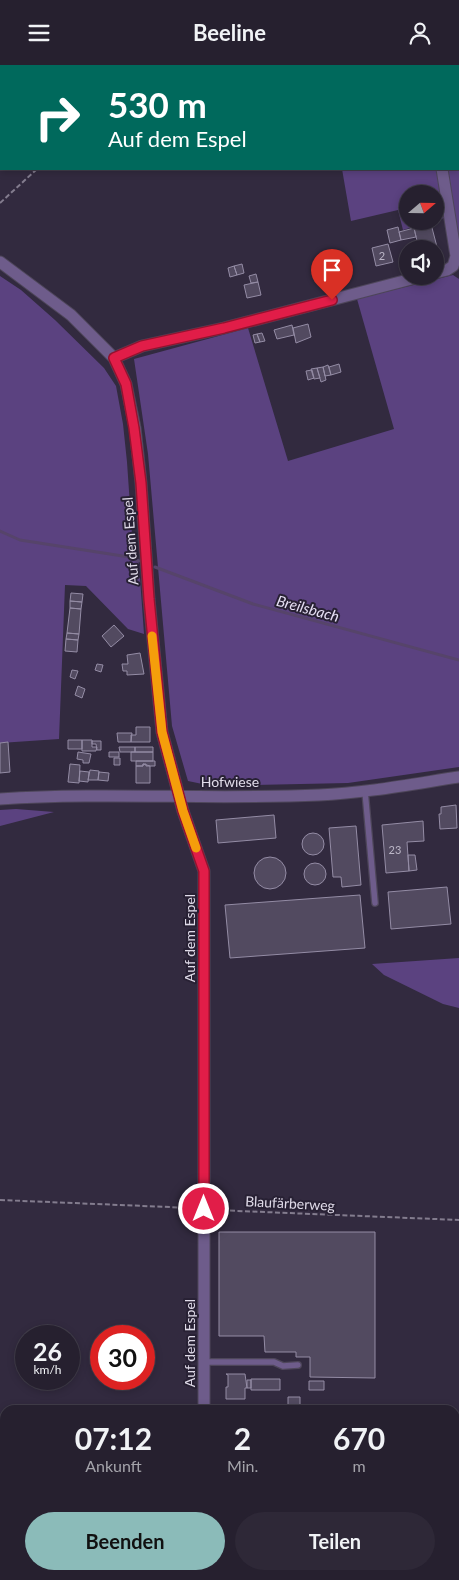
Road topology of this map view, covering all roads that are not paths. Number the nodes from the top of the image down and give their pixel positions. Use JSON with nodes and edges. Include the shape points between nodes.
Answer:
{"nodes":[{"id":1,"x":442,"y":170,"type":"edge"},
{"id":2,"x":0,"y":262,"type":"edge"},
{"id":3,"x":444,"y":271,"type":"edge"},
{"id":4,"x":399,"y":282,"type":"edge"},
{"id":5,"x":114,"y":358,"type":"junction"},
{"id":6,"x":459,"y":777,"type":"edge"},
{"id":7,"x":365,"y":791,"type":"junction"},
{"id":8,"x":179,"y":795,"type":"junction"},
{"id":9,"x":0,"y":799,"type":"edge"},
{"id":10,"x":375,"y":903,"type":"dead end"},
{"id":11,"x":204,"y":1362,"type":"junction"},
{"id":12,"x":298,"y":1365,"type":"dead end"},
{"id":13,"x":204,"y":1405,"type":"edge"}],
"edges":[{"from":1,"to":3,"type":"street","via":[[456,256],[453,266]]},
{"from":2,"to":5,"type":"street","name":"Auf dem Espel","via":[[70,315]]},
{"from":4,"to":5,"type":"street","via":[[142,346]]},
{"from":5,"to":8,"type":"street","name":"Auf dem Espel","via":[[126,384],[134,428],[162,732]]},
{"from":6,"to":7,"type":"street","name":"Hofwiese"},
{"from":7,"to":8,"type":"street","name":"Hofwiese","via":[[321,795]]},
{"from":7,"to":10,"type":"lane"},
{"from":8,"to":9,"type":"street","name":"Hofwiese"},
{"from":8,"to":11,"type":"street","name":"Auf dem Espel","via":[[204,871]]},
{"from":11,"to":12,"type":"lane"},
{"from":11,"to":13,"type":"street","name":"Auf dem Espel"}]}
